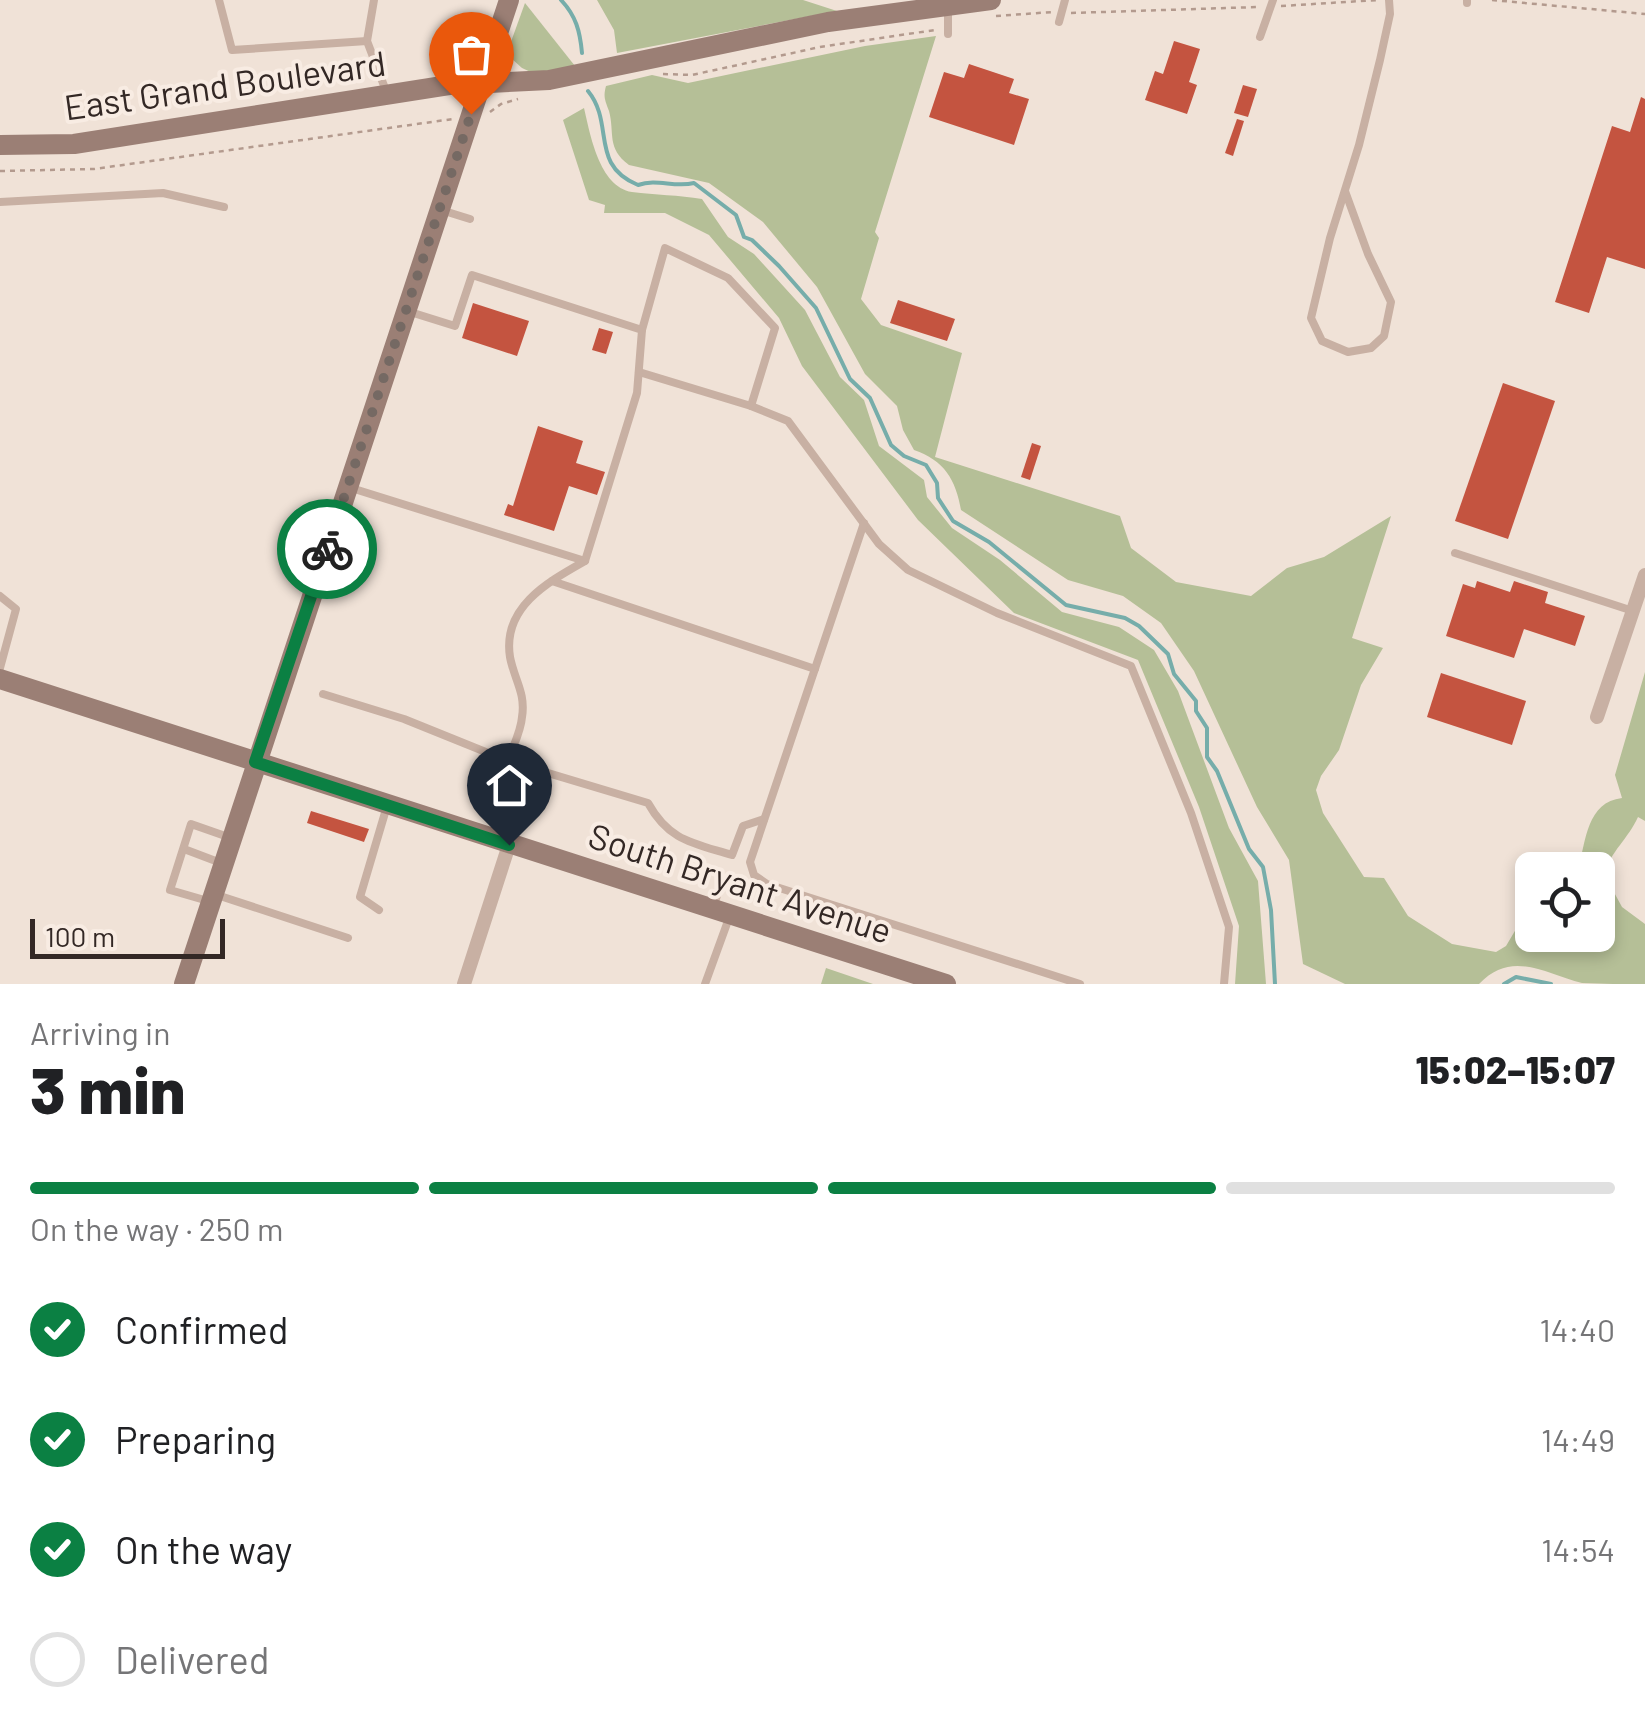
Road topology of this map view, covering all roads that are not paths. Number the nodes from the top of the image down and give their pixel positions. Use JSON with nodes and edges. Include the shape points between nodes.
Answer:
{"nodes":[{"id":1,"x":220,"y":0,"type":"edge"},
{"id":2,"x":374,"y":0,"type":"edge"},
{"id":3,"x":510,"y":0,"type":"edge"},
{"id":4,"x":1065,"y":0,"type":"edge"},
{"id":5,"x":1389,"y":0,"type":"edge"},
{"id":6,"x":956,"y":3,"type":"edge"},
{"id":7,"x":1272,"y":3,"type":"edge"},
{"id":8,"x":986,"y":8,"type":"edge"},
{"id":9,"x":1060,"y":18,"type":"road end"},
{"id":10,"x":948,"y":30,"type":"road end"},
{"id":11,"x":1260,"y":37,"type":"dead end"},
{"id":12,"x":367,"y":40,"type":"junction"},
{"id":13,"x":482,"y":83,"type":"junction"},
{"id":14,"x":387,"y":95,"type":"junction"},
{"id":15,"x":0,"y":145,"type":"edge"},
{"id":16,"x":1345,"y":191,"type":"junction"},
{"id":17,"x":0,"y":202,"type":"edge"},
{"id":18,"x":224,"y":207,"type":"dead end"},
{"id":19,"x":441,"y":210,"type":"junction"},
{"id":20,"x":470,"y":219,"type":"dead end"},
{"id":21,"x":407,"y":311,"type":"junction"},
{"id":22,"x":642,"y":330,"type":"junction"},
{"id":23,"x":638,"y":372,"type":"junction"},
{"id":24,"x":751,"y":406,"type":"junction"},
{"id":25,"x":348,"y":487,"type":"junction"},
{"id":26,"x":864,"y":523,"type":"junction"},
{"id":27,"x":1455,"y":553,"type":"dead end"},
{"id":28,"x":585,"y":562,"type":"junction"},
{"id":29,"x":1645,"y":575,"type":"edge"},
{"id":30,"x":552,"y":580,"type":"junction"},
{"id":31,"x":0,"y":596,"type":"edge"},
{"id":32,"x":1633,"y":612,"type":"junction"},
{"id":33,"x":0,"y":668,"type":"edge"},
{"id":34,"x":815,"y":668,"type":"junction"},
{"id":35,"x":0,"y":678,"type":"edge"},
{"id":36,"x":323,"y":694,"type":"dead end"},
{"id":37,"x":1597,"y":717,"type":"dead end"},
{"id":38,"x":508,"y":761,"type":"junction"},
{"id":39,"x":255,"y":762,"type":"junction"},
{"id":40,"x":387,"y":806,"type":"junction"},
{"id":41,"x":764,"y":819,"type":"junction"},
{"id":42,"x":231,"y":838,"type":"junction"},
{"id":43,"x":509,"y":845,"type":"junction"},
{"id":44,"x":184,"y":848,"type":"junction"},
{"id":45,"x":222,"y":864,"type":"junction"},
{"id":46,"x":722,"y":880,"type":"dead end"},
{"id":47,"x":211,"y":898,"type":"junction"},
{"id":48,"x":379,"y":910,"type":"dead end"},
{"id":49,"x":721,"y":912,"type":"junction"},
{"id":50,"x":348,"y":938,"type":"dead end"},
{"id":51,"x":184,"y":984,"type":"edge"},
{"id":52,"x":464,"y":984,"type":"edge"},
{"id":53,"x":705,"y":984,"type":"edge"},
{"id":54,"x":946,"y":984,"type":"edge"},
{"id":55,"x":1080,"y":984,"type":"edge"},
{"id":56,"x":1224,"y":984,"type":"edge"}],
"edges":[{"from":1,"to":12,"type":"lane","via":[[232,50]]},
{"from":2,"to":12,"type":"lane"},
{"from":3,"to":13,"type":"street"},
{"from":4,"to":9,"type":"lane"},
{"from":5,"to":16,"type":"lane"},
{"from":6,"to":8,"type":"street","name":"East Grand Boulevard"},
{"from":6,"to":10,"type":"lane"},
{"from":6,"to":13,"type":"street","name":"East Grand Boulevard","via":[[828,22],[548,80]]},
{"from":7,"to":11,"type":"lane"},
{"from":12,"to":14,"type":"lane"},
{"from":13,"to":14,"type":"street","name":"East Grand Boulevard"},
{"from":13,"to":19,"type":"street"},
{"from":14,"to":15,"type":"street","name":"East Grand Boulevard","via":[[74,144]]},
{"from":16,"to":16,"type":"lane","via":[[1391,302],[1384,336],[1372,348],[1348,352],[1322,340],[1311,318]]},
{"from":17,"to":18,"type":"lane","via":[[163,193]]},
{"from":19,"to":20,"type":"lane"},
{"from":19,"to":21,"type":"street"},
{"from":21,"to":22,"type":"lane","via":[[455,326],[472,275]]},
{"from":21,"to":25,"type":"street"},
{"from":22,"to":23,"type":"lane"},
{"from":22,"to":24,"type":"lane","via":[[664,248],[728,278],[775,328]]},
{"from":23,"to":24,"type":"lane"},
{"from":23,"to":28,"type":"lane"},
{"from":24,"to":26,"type":"lane","via":[[788,420]]},
{"from":25,"to":28,"type":"lane"},
{"from":25,"to":39,"type":"street"},
{"from":26,"to":34,"type":"lane"},
{"from":26,"to":56,"type":"lane","via":[[908,570],[1131,666],[1228,928]]},
{"from":27,"to":32,"type":"lane"},
{"from":28,"to":30,"type":"lane"},
{"from":29,"to":32,"type":"street"},
{"from":30,"to":34,"type":"lane"},
{"from":30,"to":38,"type":"lane","via":[[521,609],[509,637],[522,718]]},
{"from":31,"to":33,"type":"lane","via":[[16,609]]},
{"from":32,"to":37,"type":"street"},
{"from":34,"to":41,"type":"lane"},
{"from":35,"to":39,"type":"street","name":"South Bryant Avenue"},
{"from":36,"to":38,"type":"lane","via":[[404,718]]},
{"from":38,"to":41,"type":"lane","via":[[648,803],[674,836],[732,854],[744,826]]},
{"from":39,"to":40,"type":"street","name":"South Bryant Avenue"},
{"from":39,"to":42,"type":"street"},
{"from":40,"to":43,"type":"street","name":"South Bryant Avenue"},
{"from":40,"to":48,"type":"lane","via":[[360,897]]},
{"from":41,"to":55,"type":"lane","via":[[750,862],[767,884]]},
{"from":42,"to":44,"type":"lane","via":[[191,824]]},
{"from":42,"to":45,"type":"street"},
{"from":43,"to":49,"type":"street","name":"South Bryant Avenue"},
{"from":43,"to":52,"type":"street"},
{"from":44,"to":45,"type":"lane"},
{"from":44,"to":47,"type":"lane","via":[[170,890]]},
{"from":45,"to":47,"type":"street"},
{"from":46,"to":49,"type":"lane"},
{"from":47,"to":50,"type":"lane"},
{"from":47,"to":51,"type":"street"},
{"from":49,"to":53,"type":"lane"},
{"from":49,"to":54,"type":"street","name":"South Bryant Avenue"}]}
